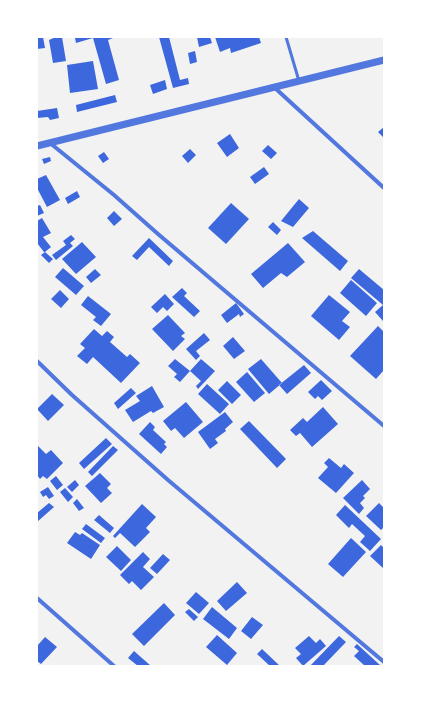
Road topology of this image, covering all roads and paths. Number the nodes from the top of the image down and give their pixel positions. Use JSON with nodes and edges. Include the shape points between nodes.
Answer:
{"nodes":[{"id":1,"x":286,"y":37,"type":"edge"},
{"id":2,"x":384,"y":60,"type":"edge"},
{"id":3,"x":299,"y":82,"type":"junction"},
{"id":4,"x":275,"y":88,"type":"junction"},
{"id":5,"x":50,"y":143,"type":"junction"},
{"id":6,"x":37,"y":146,"type":"edge"},
{"id":7,"x":384,"y":188,"type":"edge"},
{"id":8,"x":37,"y":361,"type":"edge"},
{"id":9,"x":384,"y":426,"type":"edge"},
{"id":10,"x":37,"y":598,"type":"edge"},
{"id":11,"x":384,"y":662,"type":"edge"},
{"id":12,"x":114,"y":666,"type":"edge"}],
"edges":[{"from":1,"to":3,"type":"lane"},
{"from":2,"to":3,"type":"street"},
{"from":3,"to":4,"type":"street"},
{"from":4,"to":5,"type":"street"},
{"from":4,"to":7,"type":"street"},
{"from":5,"to":6,"type":"street"},
{"from":5,"to":9,"type":"street"},
{"from":8,"to":11,"type":"street","via":[[168,480]]},
{"from":10,"to":12,"type":"street"}]}
